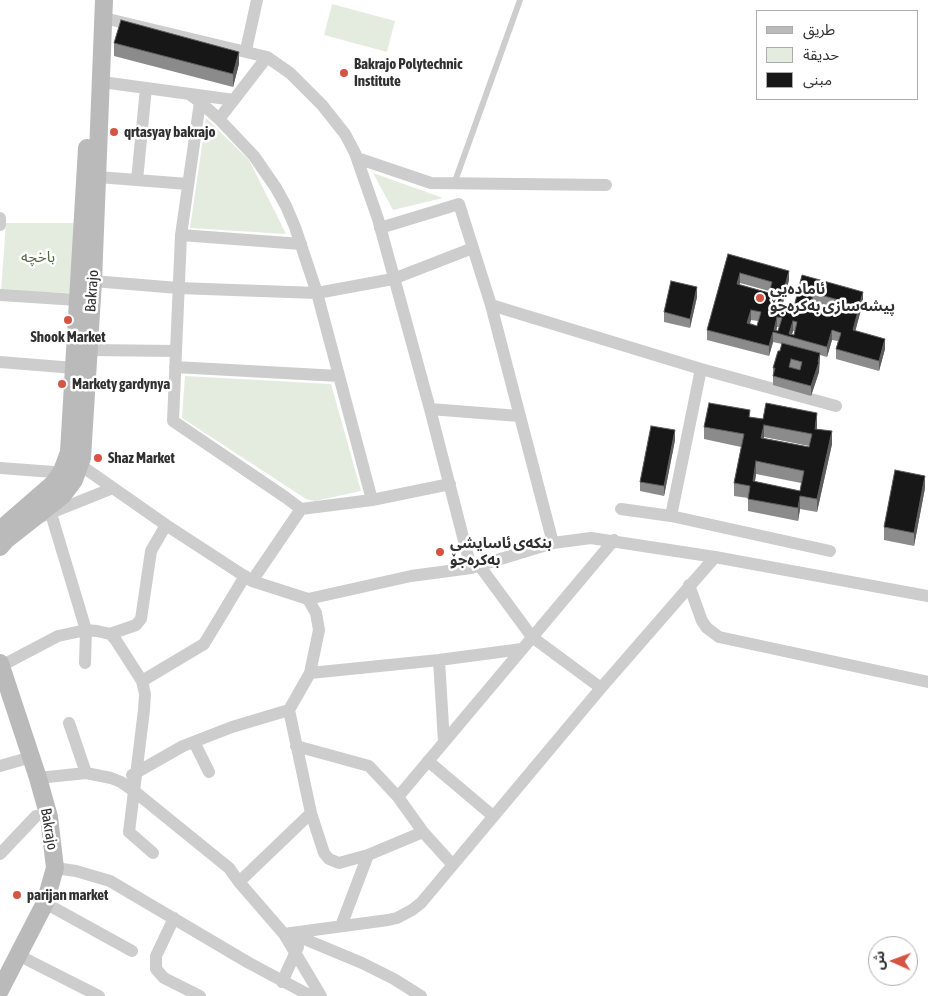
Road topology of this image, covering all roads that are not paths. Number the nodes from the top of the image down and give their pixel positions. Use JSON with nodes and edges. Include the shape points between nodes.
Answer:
{"nodes":[{"id":1,"x":94,"y":0,"type":"edge"},
{"id":2,"x":104,"y":0,"type":"edge"},
{"id":3,"x":256,"y":0,"type":"edge"},
{"id":4,"x":520,"y":0,"type":"edge"},
{"id":5,"x":104,"y":18,"type":"junction"},
{"id":6,"x":246,"y":50,"type":"junction"},
{"id":7,"x":267,"y":57,"type":"junction"},
{"id":8,"x":102,"y":82,"type":"junction"},
{"id":9,"x":146,"y":88,"type":"junction"},
{"id":10,"x":189,"y":94,"type":"junction"},
{"id":11,"x":234,"y":100,"type":"junction"},
{"id":12,"x":200,"y":102,"type":"junction"},
{"id":13,"x":219,"y":119,"type":"junction"},
{"id":14,"x":357,"y":158,"type":"junction"},
{"id":15,"x":98,"y":177,"type":"junction"},
{"id":16,"x":137,"y":180,"type":"junction"},
{"id":17,"x":188,"y":184,"type":"junction"},
{"id":18,"x":454,"y":184,"type":"junction"},
{"id":19,"x":606,"y":184,"type":"dead end"},
{"id":20,"x":0,"y":218,"type":"edge"},
{"id":21,"x":0,"y":225,"type":"edge"},
{"id":22,"x":380,"y":228,"type":"junction"},
{"id":23,"x":181,"y":235,"type":"junction"},
{"id":24,"x":301,"y":244,"type":"junction"},
{"id":25,"x":473,"y":248,"type":"junction"},
{"id":26,"x":393,"y":279,"type":"junction"},
{"id":27,"x":93,"y":281,"type":"junction"},
{"id":28,"x":178,"y":288,"type":"junction"},
{"id":29,"x":317,"y":293,"type":"junction"},
{"id":30,"x":0,"y":295,"type":"edge"},
{"id":31,"x":78,"y":300,"type":"junction"},
{"id":32,"x":491,"y":305,"type":"junction"},
{"id":33,"x":88,"y":350,"type":"junction"},
{"id":34,"x":176,"y":351,"type":"junction"},
{"id":35,"x":0,"y":362,"type":"edge"},
{"id":36,"x":176,"y":367,"type":"junction"},
{"id":37,"x":74,"y":368,"type":"junction"},
{"id":38,"x":701,"y":369,"type":"junction"},
{"id":39,"x":339,"y":376,"type":"junction"},
{"id":40,"x":836,"y":406,"type":"dead end"},
{"id":41,"x":430,"y":409,"type":"junction"},
{"id":42,"x":520,"y":416,"type":"junction"},
{"id":43,"x":0,"y":468,"type":"edge"},
{"id":44,"x":76,"y":469,"type":"junction"},
{"id":45,"x":450,"y":484,"type":"junction"},
{"id":46,"x":113,"y":488,"type":"junction"},
{"id":47,"x":372,"y":500,"type":"junction"},
{"id":48,"x":301,"y":509,"type":"junction"},
{"id":49,"x":621,"y":509,"type":"dead end"},
{"id":50,"x":50,"y":510,"type":"junction"},
{"id":51,"x":671,"y":516,"type":"junction"},
{"id":52,"x":166,"y":525,"type":"junction"},
{"id":53,"x":0,"y":530,"type":"edge"},
{"id":54,"x":614,"y":540,"type":"junction"},
{"id":55,"x":553,"y":543,"type":"junction"},
{"id":56,"x":0,"y":547,"type":"edge"},
{"id":57,"x":830,"y":551,"type":"dead end"},
{"id":58,"x":715,"y":557,"type":"junction"},
{"id":59,"x":475,"y":567,"type":"junction"},
{"id":60,"x":248,"y":579,"type":"junction"},
{"id":61,"x":689,"y":585,"type":"junction"},
{"id":62,"x":928,"y":596,"type":"edge"},
{"id":63,"x":308,"y":599,"type":"junction"},
{"id":64,"x":86,"y":630,"type":"junction"},
{"id":65,"x":110,"y":634,"type":"junction"},
{"id":66,"x":532,"y":637,"type":"junction"},
{"id":67,"x":522,"y":649,"type":"junction"},
{"id":68,"x":439,"y":660,"type":"junction"},
{"id":69,"x":86,"y":663,"type":"dead end"},
{"id":70,"x":1,"y":665,"type":"edge"},
{"id":71,"x":310,"y":673,"type":"junction"},
{"id":72,"x":142,"y":681,"type":"junction"},
{"id":73,"x":928,"y":682,"type":"edge"},
{"id":74,"x":601,"y":688,"type":"junction"},
{"id":75,"x":0,"y":692,"type":"edge"},
{"id":76,"x":289,"y":710,"type":"junction"},
{"id":77,"x":69,"y":723,"type":"dead end"},
{"id":78,"x":194,"y":742,"type":"junction"},
{"id":79,"x":444,"y":742,"type":"junction"},
{"id":80,"x":296,"y":746,"type":"junction"},
{"id":81,"x":21,"y":760,"type":"junction"},
{"id":82,"x":428,"y":761,"type":"junction"},
{"id":83,"x":0,"y":766,"type":"edge"},
{"id":84,"x":209,"y":772,"type":"dead end"},
{"id":85,"x":86,"y":773,"type":"junction"},
{"id":86,"x":136,"y":773,"type":"junction"},
{"id":87,"x":38,"y":778,"type":"junction"},
{"id":88,"x":121,"y":782,"type":"junction"},
{"id":89,"x":134,"y":791,"type":"junction"},
{"id":90,"x":398,"y":797,"type":"junction"},
{"id":91,"x":310,"y":812,"type":"junction"},
{"id":92,"x":36,"y":816,"type":"junction"},
{"id":93,"x":493,"y":816,"type":"junction"},
{"id":94,"x":424,"y":832,"type":"junction"},
{"id":95,"x":1,"y":850,"type":"edge"},
{"id":96,"x":153,"y":854,"type":"dead end"},
{"id":97,"x":368,"y":855,"type":"junction"},
{"id":98,"x":452,"y":864,"type":"junction"},
{"id":99,"x":55,"y":868,"type":"junction"},
{"id":100,"x":239,"y":882,"type":"junction"},
{"id":101,"x":45,"y":903,"type":"junction"},
{"id":102,"x":174,"y":918,"type":"junction"},
{"id":103,"x":341,"y":926,"type":"junction"},
{"id":104,"x":284,"y":934,"type":"junction"},
{"id":105,"x":303,"y":934,"type":"junction"},
{"id":106,"x":296,"y":951,"type":"junction"},
{"id":107,"x":132,"y":952,"type":"dead end"},
{"id":108,"x":18,"y":955,"type":"junction"},
{"id":109,"x":0,"y":967,"type":"edge"},
{"id":110,"x":282,"y":982,"type":"junction"},
{"id":111,"x":0,"y":990,"type":"edge"},
{"id":112,"x":99,"y":996,"type":"edge"},
{"id":113,"x":200,"y":996,"type":"edge"},
{"id":114,"x":311,"y":996,"type":"edge"},
{"id":115,"x":321,"y":996,"type":"edge"},
{"id":116,"x":421,"y":996,"type":"edge"}],
"edges":[{"from":1,"to":31,"type":"street","name":"Bakrajo","via":[[93,73]]},
{"from":2,"to":5,"type":"street","name":"Bakrajo"},
{"from":3,"to":6,"type":"street"},
{"from":4,"to":18,"type":"lane"},
{"from":5,"to":6,"type":"street"},
{"from":5,"to":8,"type":"street","name":"Bakrajo"},
{"from":6,"to":7,"type":"street"},
{"from":7,"to":11,"type":"street"},
{"from":7,"to":14,"type":"street","via":[[290,73],[322,105],[345,134]]},
{"from":8,"to":9,"type":"street"},
{"from":8,"to":15,"type":"street","name":"Bakrajo"},
{"from":9,"to":10,"type":"street"},
{"from":9,"to":16,"type":"street"},
{"from":10,"to":11,"type":"street"},
{"from":10,"to":12,"type":"street"},
{"from":11,"to":13,"type":"street"},
{"from":12,"to":13,"type":"street"},
{"from":12,"to":17,"type":"street"},
{"from":13,"to":24,"type":"street","via":[[254,156],[272,182],[286,206]]},
{"from":14,"to":18,"type":"street","via":[[431,183]]},
{"from":14,"to":22,"type":"street"},
{"from":15,"to":16,"type":"street"},
{"from":15,"to":27,"type":"street","name":"Bakrajo"},
{"from":16,"to":17,"type":"street"},
{"from":17,"to":23,"type":"street"},
{"from":18,"to":19,"type":"street"},
{"from":20,"to":21,"type":"street"},
{"from":22,"to":25,"type":"street","via":[[459,204]]},
{"from":22,"to":26,"type":"street"},
{"from":23,"to":24,"type":"street"},
{"from":23,"to":28,"type":"street"},
{"from":24,"to":29,"type":"street"},
{"from":25,"to":26,"type":"street"},
{"from":25,"to":32,"type":"street"},
{"from":26,"to":29,"type":"street"},
{"from":26,"to":41,"type":"street"},
{"from":27,"to":28,"type":"street"},
{"from":27,"to":33,"type":"street","name":"Bakrajo"},
{"from":28,"to":29,"type":"street"},
{"from":28,"to":34,"type":"street"},
{"from":29,"to":39,"type":"street"},
{"from":30,"to":31,"type":"street"},
{"from":31,"to":37,"type":"street","name":"Bakrajo"},
{"from":32,"to":38,"type":"street"},
{"from":32,"to":42,"type":"street"},
{"from":33,"to":34,"type":"street"},
{"from":33,"to":44,"type":"street","name":"Bakrajo","via":[[84,448]]},
{"from":34,"to":36,"type":"street"},
{"from":35,"to":37,"type":"street"},
{"from":36,"to":39,"type":"street"},
{"from":36,"to":48,"type":"street","via":[[172,421]]},
{"from":37,"to":44,"type":"street","name":"Bakrajo","via":[[70,441]]},
{"from":38,"to":40,"type":"street"},
{"from":38,"to":51,"type":"street"},
{"from":39,"to":47,"type":"street"},
{"from":41,"to":42,"type":"street"},
{"from":41,"to":45,"type":"street"},
{"from":42,"to":55,"type":"street"},
{"from":43,"to":44,"type":"street"},
{"from":44,"to":46,"type":"street"},
{"from":44,"to":50,"type":"street","name":"Bakrajo","via":[[68,488]]},
{"from":44,"to":53,"type":"street"},
{"from":45,"to":47,"type":"street"},
{"from":45,"to":59,"type":"street"},
{"from":46,"to":50,"type":"street"},
{"from":46,"to":52,"type":"street"},
{"from":47,"to":48,"type":"street"},
{"from":48,"to":60,"type":"street"},
{"from":49,"to":51,"type":"street"},
{"from":50,"to":56,"type":"street","name":"Bakrajo","via":[[31,520]]},
{"from":50,"to":64,"type":"street"},
{"from":51,"to":57,"type":"street"},
{"from":52,"to":60,"type":"street"},
{"from":52,"to":65,"type":"street","via":[[151,550],[141,619],[136,625]]},
{"from":54,"to":55,"type":"street","via":[[591,538]]},
{"from":54,"to":58,"type":"street"},
{"from":54,"to":66,"type":"street"},
{"from":55,"to":59,"type":"street"},
{"from":58,"to":61,"type":"street"},
{"from":58,"to":62,"type":"street"},
{"from":59,"to":63,"type":"street","via":[[411,576]]},
{"from":59,"to":66,"type":"street"},
{"from":60,"to":63,"type":"street"},
{"from":60,"to":72,"type":"street","via":[[204,644]]},
{"from":61,"to":73,"type":"street","via":[[702,622],[719,637]]},
{"from":61,"to":74,"type":"street"},
{"from":63,"to":71,"type":"street","via":[[316,613],[319,630]]},
{"from":64,"to":65,"type":"street"},
{"from":64,"to":69,"type":"street"},
{"from":64,"to":70,"type":"street","via":[[58,636]]},
{"from":65,"to":72,"type":"street"},
{"from":66,"to":67,"type":"street"},
{"from":66,"to":74,"type":"street"},
{"from":67,"to":68,"type":"street"},
{"from":67,"to":79,"type":"street"},
{"from":68,"to":71,"type":"street"},
{"from":68,"to":79,"type":"street"},
{"from":70,"to":87,"type":"street","name":"Bakrajo"},
{"from":71,"to":76,"type":"street"},
{"from":72,"to":86,"type":"street","via":[[145,703]]},
{"from":74,"to":93,"type":"street"},
{"from":75,"to":81,"type":"street","name":"Bakrajo"},
{"from":76,"to":78,"type":"street"},
{"from":76,"to":80,"type":"street"},
{"from":77,"to":85,"type":"street"},
{"from":78,"to":84,"type":"street"},
{"from":78,"to":86,"type":"street"},
{"from":79,"to":82,"type":"street"},
{"from":80,"to":90,"type":"street","via":[[368,766]]},
{"from":80,"to":91,"type":"street"},
{"from":81,"to":83,"type":"street"},
{"from":81,"to":92,"type":"street","name":"Bakrajo"},
{"from":82,"to":90,"type":"street"},
{"from":82,"to":93,"type":"street"},
{"from":85,"to":87,"type":"street"},
{"from":85,"to":88,"type":"street"},
{"from":86,"to":88,"type":"street"},
{"from":86,"to":89,"type":"street"},
{"from":87,"to":99,"type":"street","name":"Bakrajo","via":[[49,817]]},
{"from":88,"to":89,"type":"street"},
{"from":89,"to":96,"type":"street","via":[[130,832]]},
{"from":89,"to":100,"type":"street","via":[[229,868]]},
{"from":90,"to":94,"type":"street"},
{"from":91,"to":97,"type":"street","via":[[324,853],[330,859],[338,863]]},
{"from":91,"to":100,"type":"street"},
{"from":92,"to":95,"type":"street"},
{"from":92,"to":109,"type":"street","name":"Bakrajo","via":[[43,858],[39,888]]},
{"from":93,"to":98,"type":"street"},
{"from":94,"to":97,"type":"street"},
{"from":94,"to":98,"type":"street"},
{"from":97,"to":103,"type":"street"},
{"from":98,"to":103,"type":"street","via":[[421,903],[404,915]]},
{"from":99,"to":101,"type":"street","name":"Bakrajo"},
{"from":99,"to":102,"type":"street","via":[[110,881]]},
{"from":100,"to":104,"type":"street"},
{"from":101,"to":107,"type":"street"},
{"from":101,"to":108,"type":"street","name":"Bakrajo"},
{"from":102,"to":110,"type":"street"},
{"from":102,"to":113,"type":"street","via":[[156,956],[156,969],[164,978]]},
{"from":103,"to":105,"type":"street"},
{"from":104,"to":105,"type":"street"},
{"from":104,"to":106,"type":"street"},
{"from":105,"to":106,"type":"street"},
{"from":105,"to":116,"type":"street"},
{"from":106,"to":110,"type":"street"},
{"from":106,"to":115,"type":"street"},
{"from":108,"to":111,"type":"street","name":"Bakrajo"},
{"from":108,"to":112,"type":"street"},
{"from":110,"to":114,"type":"street"}]}
